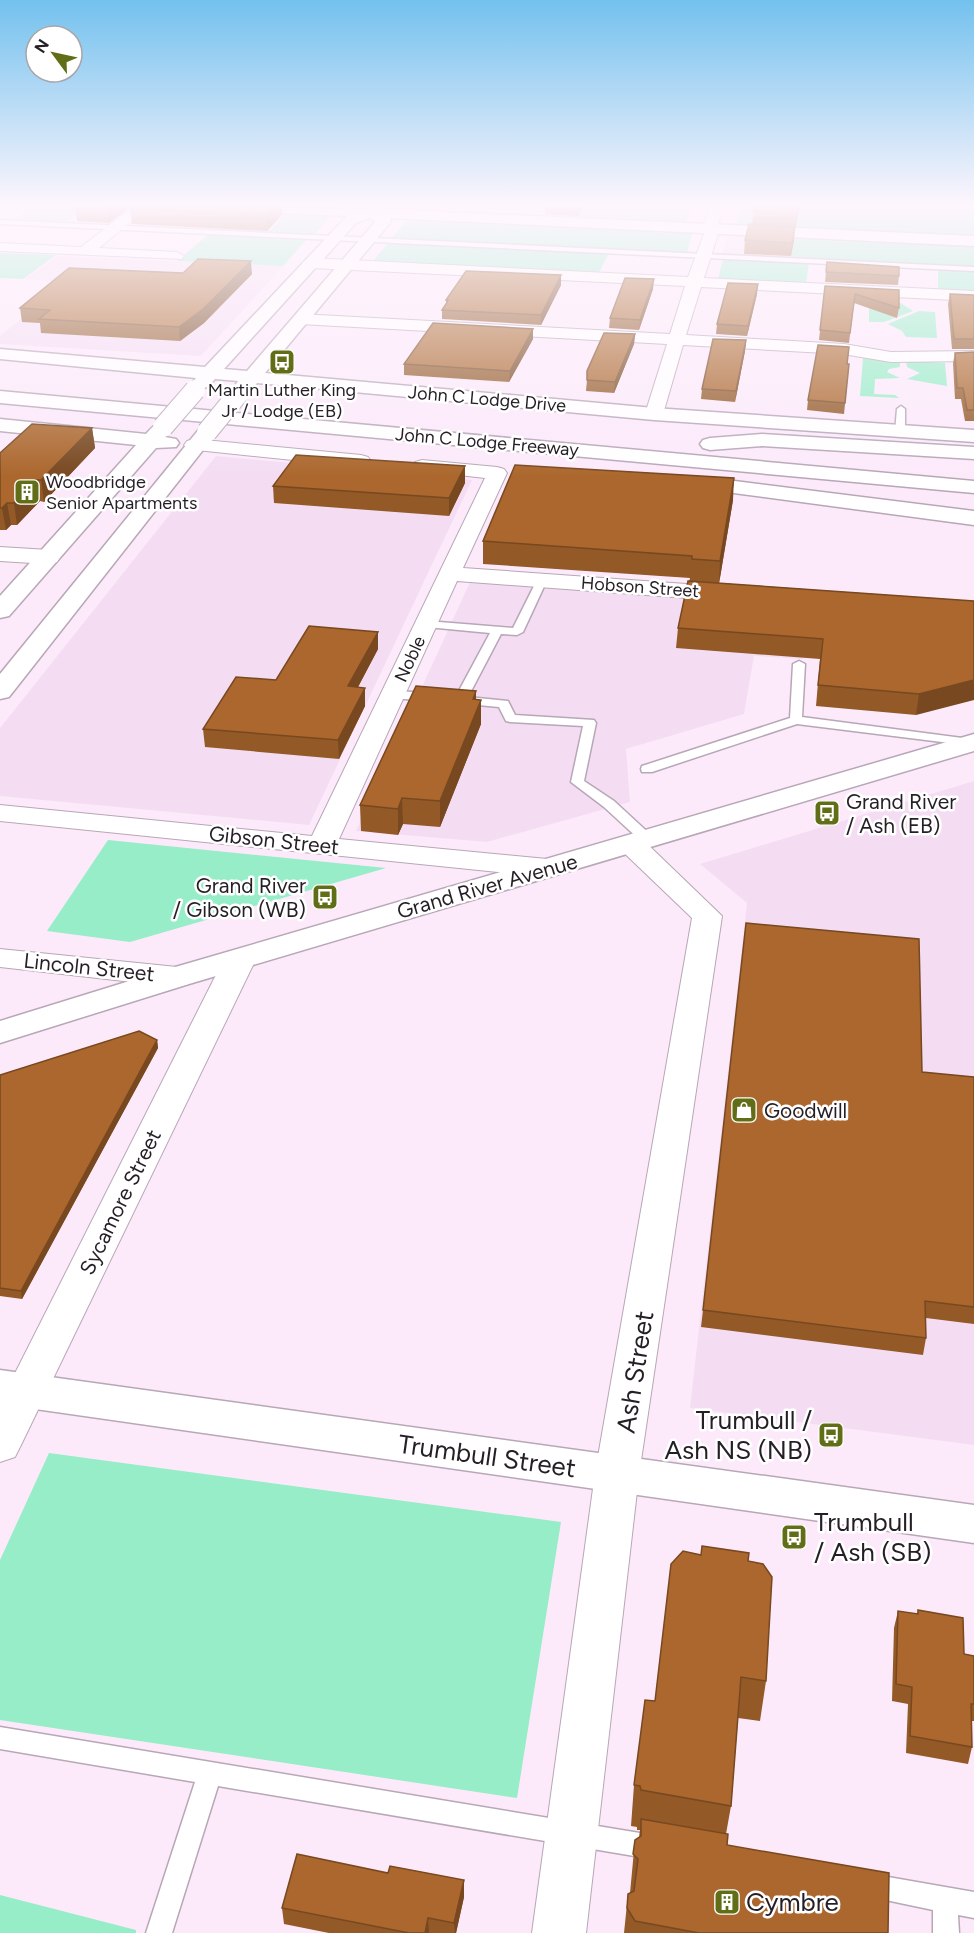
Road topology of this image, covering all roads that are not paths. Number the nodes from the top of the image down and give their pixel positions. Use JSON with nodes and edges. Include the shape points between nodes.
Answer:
{"nodes":[{"id":1,"x":279,"y":297,"type":"edge"},
{"id":2,"x":319,"y":297,"type":"edge"},
{"id":3,"x":689,"y":297,"type":"edge"},
{"id":4,"x":303,"y":316,"type":"junction"},
{"id":5,"x":677,"y":337,"type":"junction"},
{"id":6,"x":962,"y":351,"type":"edge"},
{"id":7,"x":0,"y":354,"type":"edge"},
{"id":8,"x":974,"y":356,"type":"edge"},
{"id":9,"x":209,"y":373,"type":"junction"},
{"id":10,"x":253,"y":377,"type":"junction"},
{"id":11,"x":0,"y":380,"type":"edge"},
{"id":12,"x":0,"y":397,"type":"edge"},
{"id":13,"x":901,"y":409,"type":"dead end"},
{"id":14,"x":654,"y":414,"type":"junction"},
{"id":15,"x":0,"y":425,"type":"edge"},
{"id":16,"x":324,"y":427,"type":"junction"},
{"id":17,"x":900,"y":432,"type":"junction"},
{"id":18,"x":158,"y":434,"type":"junction"},
{"id":19,"x":974,"y":436,"type":"edge"},
{"id":20,"x":201,"y":439,"type":"junction"},
{"id":21,"x":710,"y":444,"type":"junction"},
{"id":22,"x":974,"y":453,"type":"edge"},
{"id":23,"x":385,"y":463,"type":"edge"},
{"id":24,"x":409,"y":465,"type":"edge"},
{"id":25,"x":974,"y":468,"type":"edge"},
{"id":26,"x":666,"y":479,"type":"edge"},
{"id":27,"x":690,"y":482,"type":"edge"},
{"id":28,"x":974,"y":487,"type":"edge"},
{"id":29,"x":974,"y":518,"type":"edge"},
{"id":30,"x":0,"y":554,"type":"edge"},
{"id":31,"x":41,"y":565,"type":"junction"},
{"id":32,"x":0,"y":571,"type":"edge"},
{"id":33,"x":450,"y":574,"type":"junction"},
{"id":34,"x":542,"y":580,"type":"junction"},
{"id":35,"x":752,"y":596,"type":"edge"},
{"id":36,"x":0,"y":611,"type":"edge"},
{"id":37,"x":427,"y":624,"type":"junction"},
{"id":38,"x":497,"y":630,"type":"junction"},
{"id":39,"x":12,"y":661,"type":"edge"},
{"id":40,"x":799,"y":664,"type":"dead end"},
{"id":41,"x":0,"y":691,"type":"edge"},
{"id":42,"x":394,"y":695,"type":"junction"},
{"id":43,"x":460,"y":700,"type":"junction"},
{"id":44,"x":796,"y":720,"type":"junction"},
{"id":45,"x":972,"y":743,"type":"edge"},
{"id":46,"x":647,"y":769,"type":"dead end"},
{"id":47,"x":0,"y":813,"type":"edge"},
{"id":48,"x":639,"y":841,"type":"junction"},
{"id":49,"x":322,"y":845,"type":"junction"},
{"id":50,"x":547,"y":868,"type":"junction"},
{"id":51,"x":0,"y":958,"type":"edge"},
{"id":52,"x":240,"y":959,"type":"junction"},
{"id":53,"x":177,"y":977,"type":"junction"},
{"id":54,"x":0,"y":1032,"type":"edge"},
{"id":55,"x":13,"y":1389,"type":"edge"},
{"id":56,"x":0,"y":1445,"type":"edge"},
{"id":57,"x":617,"y":1474,"type":"junction"},
{"id":58,"x":974,"y":1524,"type":"edge"},
{"id":59,"x":0,"y":1737,"type":"edge"},
{"id":60,"x":210,"y":1773,"type":"junction"},
{"id":61,"x":573,"y":1833,"type":"junction"},
{"id":62,"x":680,"y":1852,"type":"edge"},
{"id":63,"x":853,"y":1883,"type":"edge"},
{"id":64,"x":945,"y":1899,"type":"junction"},
{"id":65,"x":974,"y":1905,"type":"edge"},
{"id":66,"x":159,"y":1933,"type":"edge"},
{"id":67,"x":559,"y":1933,"type":"edge"},
{"id":68,"x":946,"y":1933,"type":"edge"}],
"edges":[{"from":1,"to":9,"type":"main road"},
{"from":2,"to":4,"type":"main road"},
{"from":3,"to":5,"type":"street"},
{"from":4,"to":5,"type":"street"},
{"from":4,"to":10,"type":"main road"},
{"from":5,"to":6,"type":"street","via":[[845,346],[863,354],[937,358]]},
{"from":5,"to":14,"type":"street"},
{"from":6,"to":8,"type":"street"},
{"from":7,"to":9,"type":"main road","name":"John C Lodge Drive"},
{"from":9,"to":10,"type":"main road","name":"John C Lodge Drive"},
{"from":9,"to":18,"type":"main road","bridge":true},
{"from":10,"to":14,"type":"main road","name":"John C Lodge Drive"},
{"from":10,"to":20,"type":"main road","bridge":true},
{"from":11,"to":21,"type":"main road","name":"John C Lodge Freeway"},
{"from":12,"to":16,"type":"main road","name":"John C Lodge Freeway"},
{"from":13,"to":17,"type":"lane"},
{"from":14,"to":17,"type":"main road","name":"John C Lodge Drive"},
{"from":15,"to":18,"type":"main road"},
{"from":16,"to":26,"type":"main road","via":[[387,444]]},
{"from":16,"to":28,"type":"main road","name":"John C Lodge Freeway"},
{"from":17,"to":19,"type":"main road","name":"John C Lodge Drive"},
{"from":18,"to":20,"type":"main road"},
{"from":18,"to":31,"type":"main road"},
{"from":20,"to":23,"type":"street"},
{"from":20,"to":39,"type":"main road"},
{"from":21,"to":22,"type":"main road","via":[[762,440]]},
{"from":21,"to":25,"type":"main road","name":"John C Lodge Freeway"},
{"from":24,"to":33,"type":"street","name":"Noble","via":[[497,473]]},
{"from":27,"to":29,"type":"main road"},
{"from":30,"to":31,"type":"street"},
{"from":31,"to":32,"type":"street"},
{"from":31,"to":36,"type":"main road"},
{"from":33,"to":34,"type":"street","name":"Hobson Street"},
{"from":33,"to":37,"type":"street","name":"Noble"},
{"from":34,"to":35,"type":"street","name":"Hobson Street"},
{"from":34,"to":38,"type":"lane","via":[[516,632]]},
{"from":37,"to":38,"type":"lane"},
{"from":37,"to":42,"type":"street","name":"Noble"},
{"from":38,"to":43,"type":"lane"},
{"from":39,"to":41,"type":"main road"},
{"from":40,"to":44,"type":"lane"},
{"from":42,"to":43,"type":"lane"},
{"from":42,"to":49,"type":"street","name":"Noble"},
{"from":43,"to":48,"type":"lane","via":[[504,704],[510,718],[590,723],[577,782],[609,804]]},
{"from":44,"to":45,"type":"lane"},
{"from":44,"to":46,"type":"lane"},
{"from":45,"to":48,"type":"main road","name":"Grand River Avenue"},
{"from":47,"to":49,"type":"street","name":"Gibson Street"},
{"from":48,"to":50,"type":"main road","name":"Grand River Avenue"},
{"from":48,"to":57,"type":"street","name":"Ash Street","via":[[707,915]]},
{"from":49,"to":50,"type":"street","name":"Gibson Street"},
{"from":50,"to":52,"type":"main road","name":"Grand River Avenue"},
{"from":51,"to":53,"type":"street","name":"Lincoln Street"},
{"from":52,"to":53,"type":"main road","name":"Grand River Avenue"},
{"from":52,"to":55,"type":"street","name":"Sycamore Street"},
{"from":53,"to":54,"type":"main road","name":"Grand River Avenue"},
{"from":55,"to":56,"type":"street","name":"Sycamore Street"},
{"from":55,"to":57,"type":"main road","name":"Trumbull Street"},
{"from":57,"to":58,"type":"main road","name":"Trumbull Street"},
{"from":57,"to":61,"type":"street","name":"Ash Street"},
{"from":59,"to":60,"type":"lane"},
{"from":60,"to":61,"type":"lane"},
{"from":60,"to":66,"type":"lane"},
{"from":61,"to":62,"type":"lane"},
{"from":61,"to":67,"type":"street","name":"Ash Street"},
{"from":63,"to":64,"type":"lane"},
{"from":64,"to":65,"type":"lane"},
{"from":64,"to":68,"type":"lane"}]}
